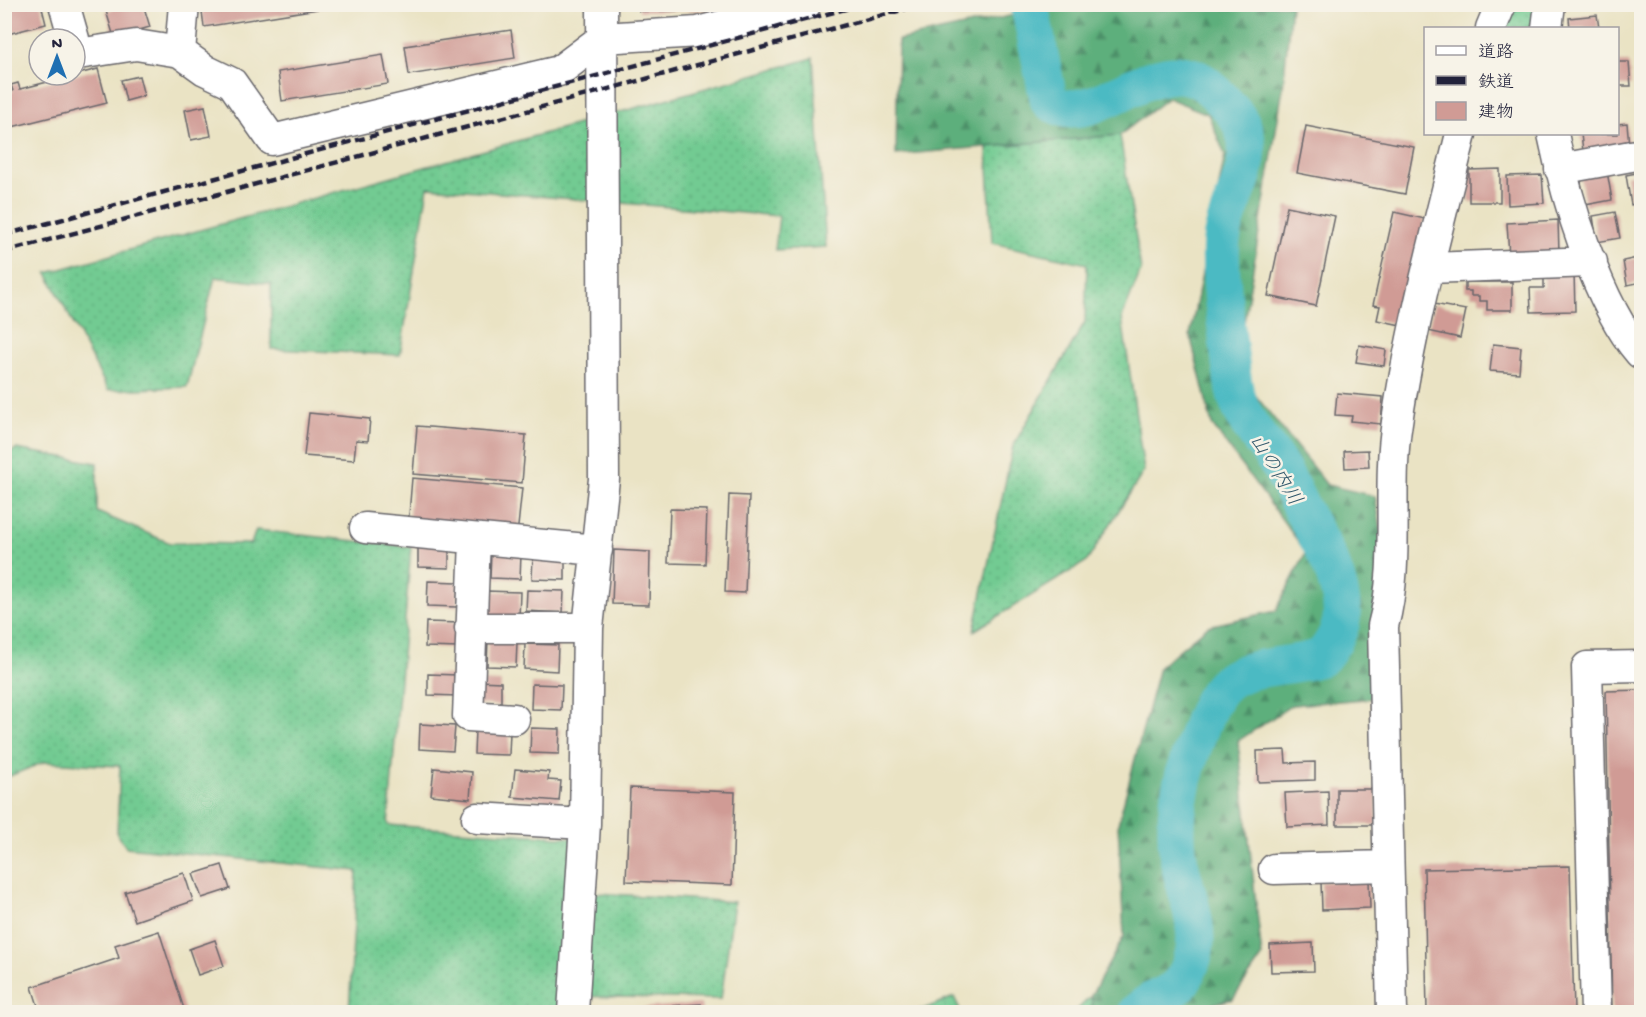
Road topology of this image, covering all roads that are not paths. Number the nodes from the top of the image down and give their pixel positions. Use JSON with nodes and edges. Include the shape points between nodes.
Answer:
{"nodes":[{"id":1,"x":64,"y":4,"type":"edge"},
{"id":2,"x":184,"y":4,"type":"edge"},
{"id":3,"x":602,"y":4,"type":"edge"},
{"id":4,"x":806,"y":4,"type":"edge"},
{"id":5,"x":1501,"y":4,"type":"edge"},
{"id":6,"x":71,"y":27,"type":"edge"},
{"id":7,"x":1491,"y":27,"type":"edge"},
{"id":8,"x":603,"y":38,"type":"junction"},
{"id":9,"x":180,"y":52,"type":"junction"},
{"id":10,"x":87,"y":53,"type":"edge"},
{"id":11,"x":1461,"y":135,"type":"edge"},
{"id":12,"x":1553,"y":135,"type":"edge"},
{"id":13,"x":1641,"y":154,"type":"edge"},
{"id":14,"x":1560,"y":168,"type":"junction"},
{"id":15,"x":1592,"y":262,"type":"junction"},
{"id":16,"x":1429,"y":268,"type":"junction"},
{"id":17,"x":1640,"y":353,"type":"edge"},
{"id":18,"x":365,"y":528,"type":"dead end"},
{"id":19,"x":476,"y":540,"type":"junction"},
{"id":20,"x":597,"y":550,"type":"junction"},
{"id":21,"x":470,"y":628,"type":"junction"},
{"id":22,"x":588,"y":628,"type":"junction"},
{"id":23,"x":1641,"y":666,"type":"edge"},
{"id":24,"x":514,"y":719,"type":"dead end"},
{"id":25,"x":477,"y":818,"type":"dead end"},
{"id":26,"x":585,"y":824,"type":"junction"},
{"id":27,"x":1388,"y":866,"type":"junction"},
{"id":28,"x":1274,"y":869,"type":"dead end"},
{"id":29,"x":573,"y":1012,"type":"edge"},
{"id":30,"x":1392,"y":1012,"type":"edge"},
{"id":31,"x":1596,"y":1012,"type":"edge"}],
"edges":[{"from":1,"to":6,"type":"street"},
{"from":2,"to":9,"type":"street"},
{"from":3,"to":8,"type":"street"},
{"from":4,"to":8,"type":"street","via":[[698,32]]},
{"from":5,"to":7,"type":"street"},
{"from":8,"to":9,"type":"street","via":[[558,71],[272,140],[231,83]]},
{"from":8,"to":20,"type":"street","via":[[604,479]]},
{"from":9,"to":10,"type":"street","via":[[136,45]]},
{"from":11,"to":16,"type":"street"},
{"from":12,"to":14,"type":"street"},
{"from":13,"to":14,"type":"street"},
{"from":14,"to":15,"type":"street"},
{"from":15,"to":16,"type":"street"},
{"from":15,"to":17,"type":"street","via":[[1610,304]]},
{"from":16,"to":27,"type":"street","via":[[1393,452],[1391,597],[1383,626]]},
{"from":18,"to":19,"type":"street"},
{"from":19,"to":20,"type":"street"},
{"from":19,"to":21,"type":"street"},
{"from":20,"to":22,"type":"street"},
{"from":21,"to":22,"type":"street"},
{"from":21,"to":24,"type":"street","via":[[468,716]]},
{"from":22,"to":26,"type":"street"},
{"from":23,"to":31,"type":"street","via":[[1587,667]]},
{"from":25,"to":26,"type":"street"},
{"from":26,"to":29,"type":"street"},
{"from":27,"to":28,"type":"street"},
{"from":27,"to":30,"type":"street"}]}
